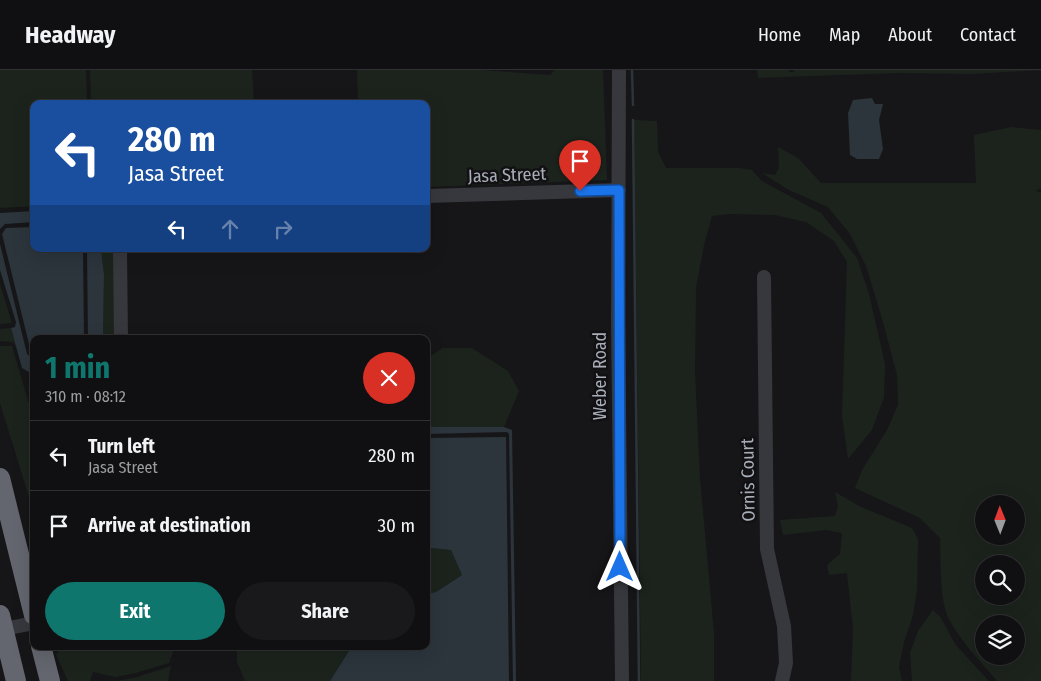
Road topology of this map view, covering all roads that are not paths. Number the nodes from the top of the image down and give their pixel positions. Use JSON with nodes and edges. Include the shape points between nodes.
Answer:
{"nodes":[{"id":1,"x":619,"y":70,"type":"edge"},
{"id":2,"x":619,"y":190,"type":"junction"},
{"id":3,"x":430,"y":196,"type":"edge"},
{"id":4,"x":120,"y":252,"type":"edge"},
{"id":5,"x":129,"y":252,"type":"edge"},
{"id":6,"x":764,"y":276,"type":"dead end"},
{"id":7,"x":121,"y":335,"type":"edge"},
{"id":8,"x":130,"y":335,"type":"edge"},
{"id":9,"x":0,"y":478,"type":"edge"},
{"id":10,"x":30,"y":599,"type":"edge"},
{"id":11,"x":2,"y":622,"type":"edge"},
{"id":12,"x":30,"y":623,"type":"edge"},
{"id":13,"x":43,"y":650,"type":"edge"},
{"id":14,"x":16,"y":681,"type":"edge"},
{"id":15,"x":50,"y":681,"type":"edge"},
{"id":16,"x":622,"y":681,"type":"edge"},
{"id":17,"x":782,"y":681,"type":"edge"}],
"edges":[{"from":1,"to":2,"type":"street","name":"Weber Road"},
{"from":2,"to":3,"type":"street","name":"Jasa Street"},
{"from":2,"to":16,"type":"street","name":"Weber Road"},
{"from":4,"to":7,"type":"street"},
{"from":5,"to":8,"type":"street"},
{"from":6,"to":17,"type":"street","name":"Ornis Court","via":[[767,549],[784,626],[786,663]]},
{"from":9,"to":10,"type":"highway"},
{"from":11,"to":12,"type":"street"},
{"from":11,"to":14,"type":"highway"},
{"from":13,"to":15,"type":"highway"}]}
